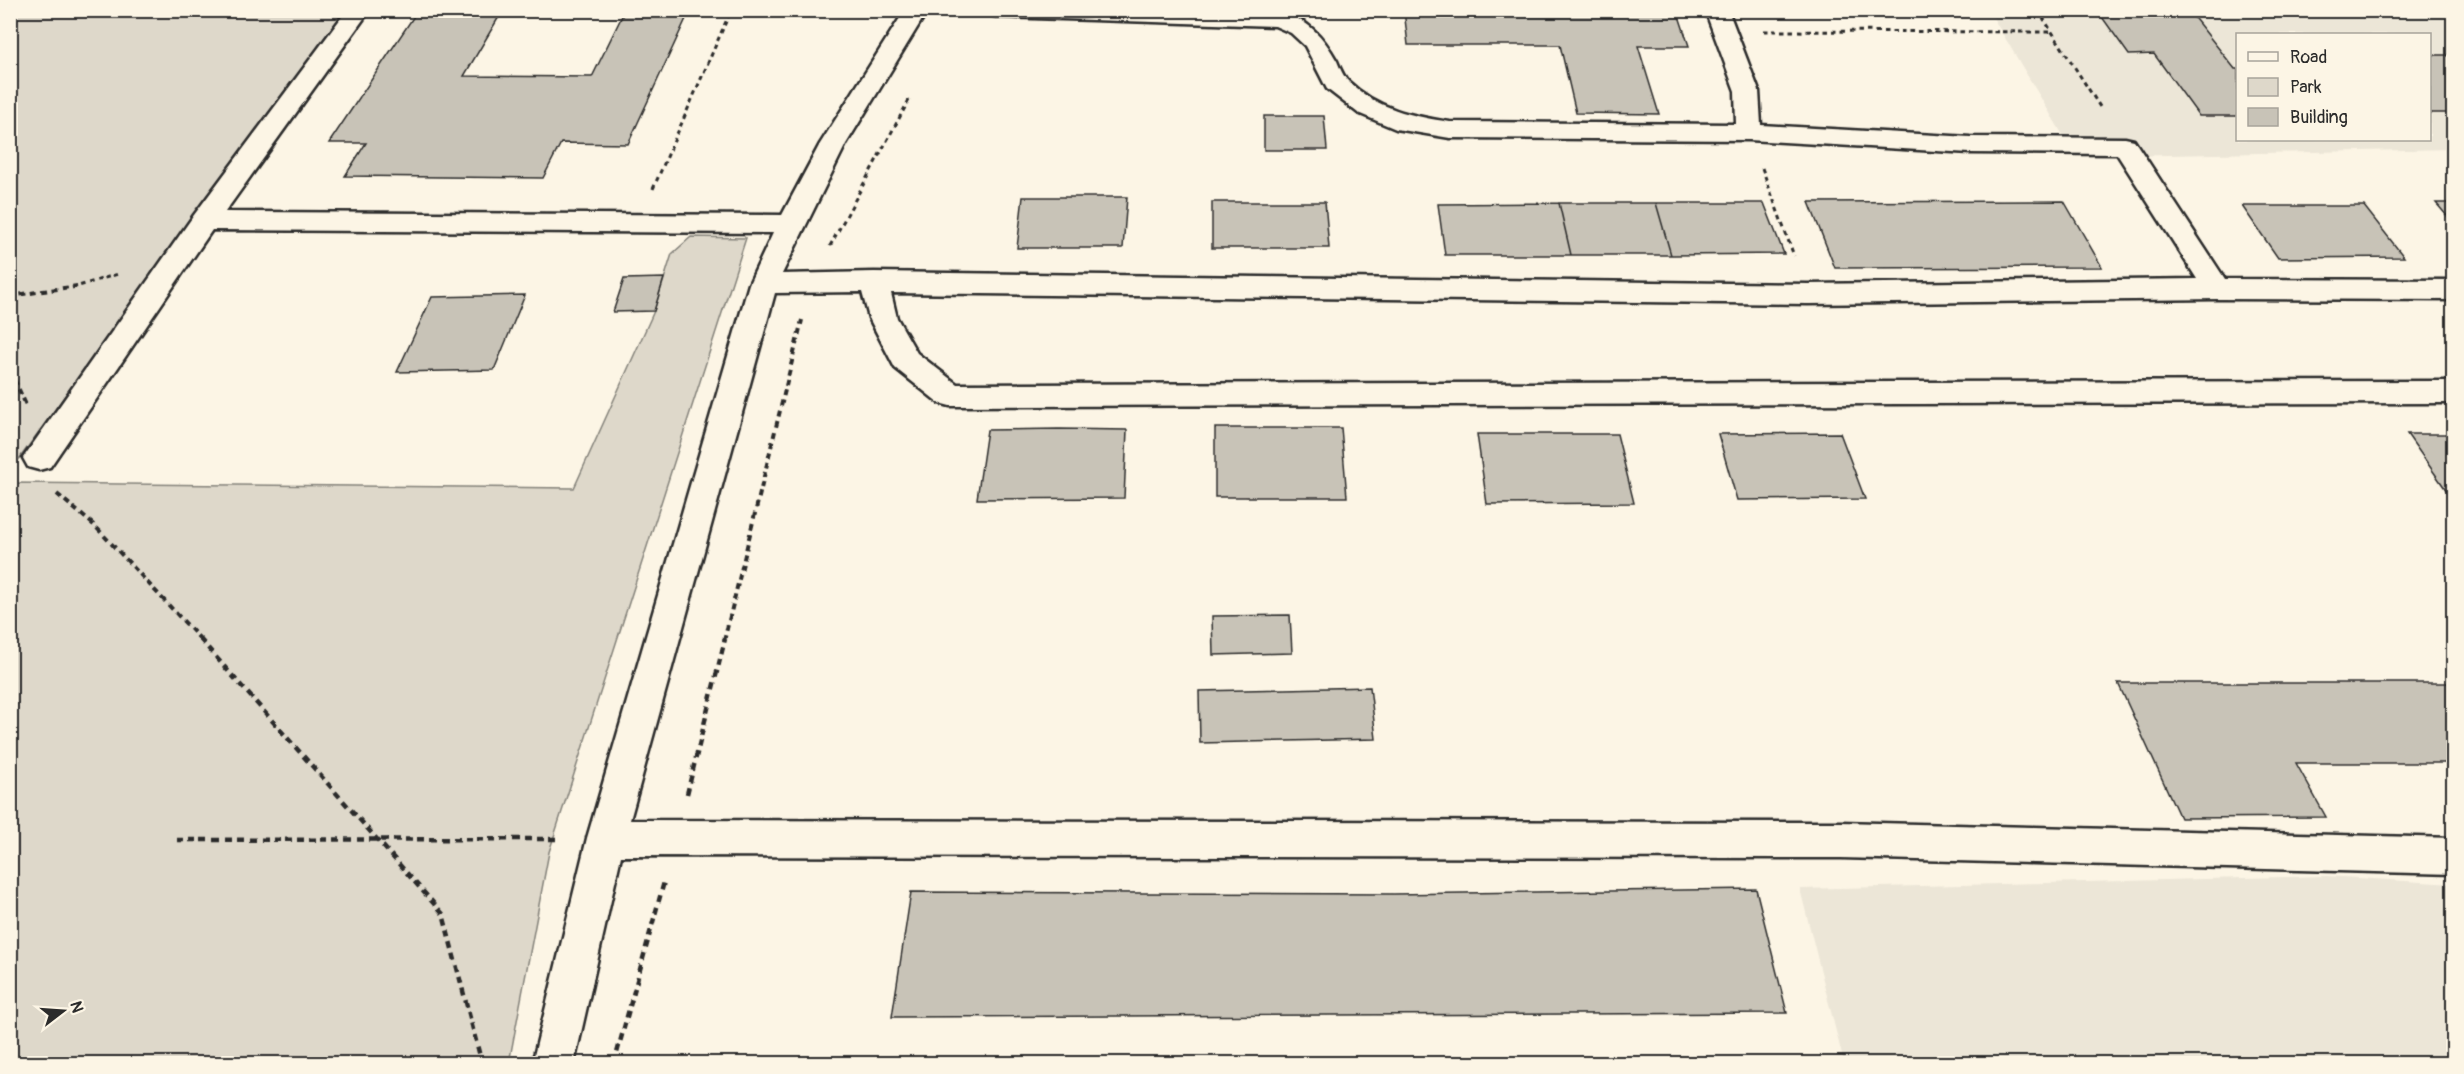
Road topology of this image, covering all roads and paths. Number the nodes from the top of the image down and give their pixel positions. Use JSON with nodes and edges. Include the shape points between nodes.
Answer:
{"nodes":[{"id":1,"x":359,"y":10,"type":"edge"},
{"id":2,"x":731,"y":10,"type":"edge"},
{"id":3,"x":917,"y":10,"type":"edge"},
{"id":4,"x":998,"y":10,"type":"edge"},
{"id":5,"x":2038,"y":10,"type":"edge"},
{"id":6,"x":1720,"y":21,"type":"edge"},
{"id":7,"x":2051,"y":32,"type":"junction"},
{"id":8,"x":912,"y":94,"type":"dead end"},
{"id":9,"x":1749,"y":132,"type":"junction"},
{"id":10,"x":2125,"y":146,"type":"junction"},
{"id":11,"x":204,"y":221,"type":"junction"},
{"id":12,"x":638,"y":223,"type":"junction"},
{"id":13,"x":791,"y":224,"type":"junction"},
{"id":14,"x":129,"y":270,"type":"dead end"},
{"id":15,"x":811,"y":282,"type":"junction"},
{"id":16,"x":874,"y":282,"type":"junction"},
{"id":17,"x":763,"y":285,"type":"junction"},
{"id":18,"x":2217,"y":290,"type":"junction"},
{"id":19,"x":2454,"y":290,"type":"edge"},
{"id":20,"x":1808,"y":294,"type":"junction"},
{"id":21,"x":10,"y":297,"type":"edge"},
{"id":22,"x":10,"y":370,"type":"edge"},
{"id":23,"x":2454,"y":392,"type":"edge"},
{"id":24,"x":39,"y":458,"type":"junction"},
{"id":25,"x":606,"y":838,"type":"junction"},
{"id":26,"x":676,"y":838,"type":"junction"},
{"id":27,"x":177,"y":840,"type":"dead end"},
{"id":28,"x":378,"y":840,"type":"junction"},
{"id":29,"x":2454,"y":856,"type":"edge"},
{"id":30,"x":482,"y":1064,"type":"edge"},
{"id":31,"x":554,"y":1064,"type":"edge"},
{"id":32,"x":614,"y":1064,"type":"edge"}],
"edges":[{"from":1,"to":11,"type":"street"},
{"from":2,"to":12,"type":"path"},
{"from":3,"to":13,"type":"street","via":[[833,144]]},
{"from":4,"to":9,"type":"street","via":[[1279,20],[1299,28],[1315,43],[1336,84],[1367,108],[1405,123],[1450,130]]},
{"from":5,"to":7,"type":"path"},
{"from":6,"to":7,"type":"path"},
{"from":6,"to":9,"type":"street","via":[[1747,91]]},
{"from":7,"to":10,"type":"path"},
{"from":8,"to":15,"type":"path"},
{"from":9,"to":10,"type":"street","via":[[2001,146]]},
{"from":9,"to":20,"type":"path"},
{"from":10,"to":18,"type":"street"},
{"from":11,"to":12,"type":"street"},
{"from":11,"to":24,"type":"street"},
{"from":12,"to":13,"type":"street"},
{"from":13,"to":17,"type":"street"},
{"from":14,"to":21,"type":"path","via":[[68,289]]},
{"from":15,"to":16,"type":"street"},
{"from":15,"to":17,"type":"street"},
{"from":15,"to":26,"type":"path"},
{"from":16,"to":20,"type":"street"},
{"from":16,"to":23,"type":"street","via":[[884,318],[906,360],[950,395]]},
{"from":17,"to":25,"type":"street"},
{"from":18,"to":19,"type":"street"},
{"from":18,"to":20,"type":"street"},
{"from":22,"to":24,"type":"path","via":[[42,439]]},
{"from":24,"to":28,"type":"path","via":[[41,480],[95,526],[240,682]]},
{"from":25,"to":26,"type":"street"},
{"from":25,"to":28,"type":"path"},
{"from":25,"to":31,"type":"street"},
{"from":26,"to":29,"type":"street","via":[[1841,840]]},
{"from":26,"to":32,"type":"path"},
{"from":27,"to":28,"type":"path"},
{"from":28,"to":30,"type":"path","via":[[443,914]]}]}
